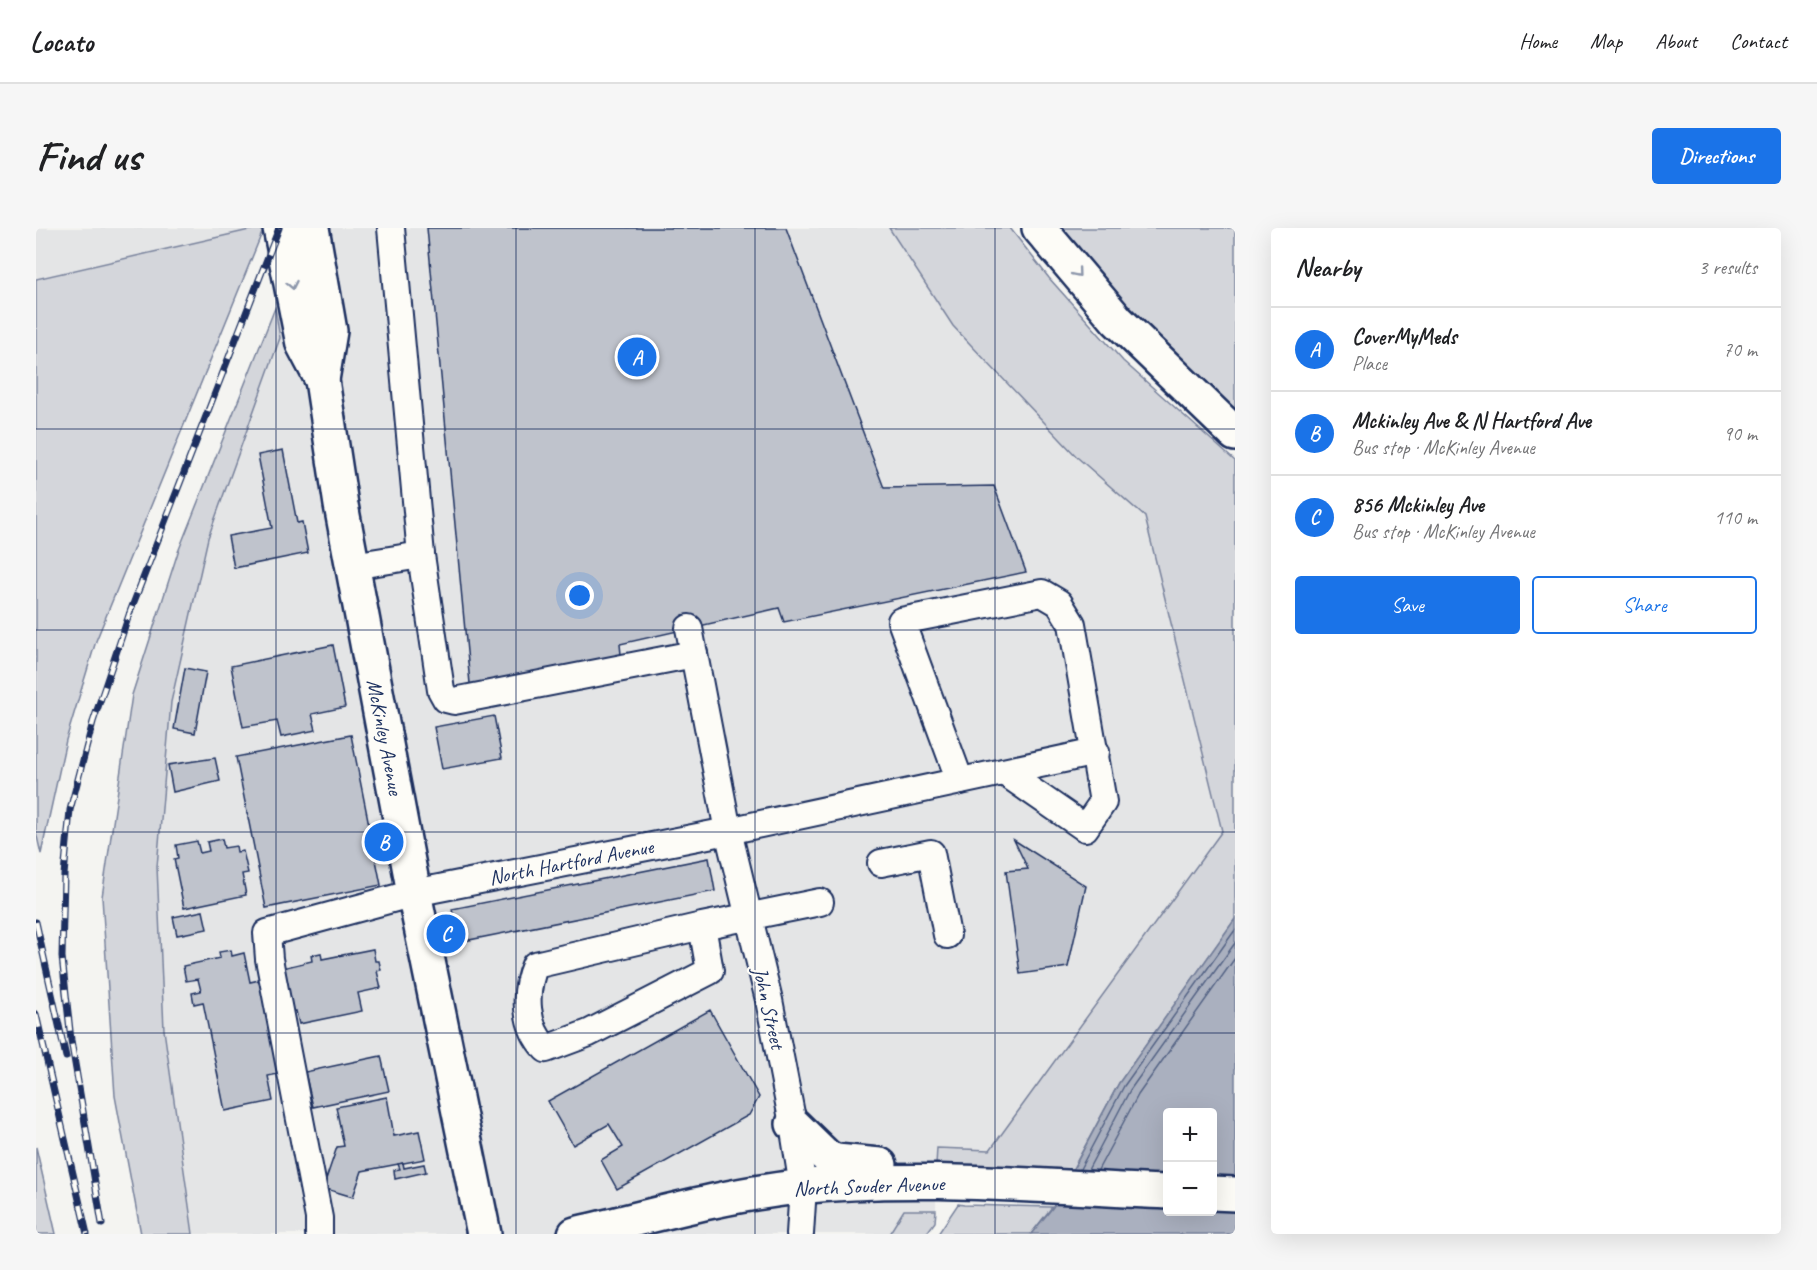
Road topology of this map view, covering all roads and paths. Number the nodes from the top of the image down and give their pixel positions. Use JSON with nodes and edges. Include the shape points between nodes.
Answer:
{"nodes":[{"id":1,"x":280,"y":228,"type":"edge"},
{"id":2,"x":312,"y":228,"type":"edge"},
{"id":3,"x":391,"y":228,"type":"edge"},
{"id":4,"x":1039,"y":228,"type":"edge"},
{"id":5,"x":322,"y":380,"type":"junction"},
{"id":6,"x":1235,"y":434,"type":"edge"},
{"id":7,"x":421,"y":555,"type":"junction"},
{"id":8,"x":352,"y":566,"type":"junction"},
{"id":9,"x":689,"y":628,"type":"dead end"},
{"id":10,"x":694,"y":654,"type":"junction"},
{"id":11,"x":1096,"y":752,"type":"junction"},
{"id":12,"x":1004,"y":772,"type":"junction"},
{"id":13,"x":960,"y":781,"type":"junction"},
{"id":14,"x":728,"y":831,"type":"junction"},
{"id":15,"x":881,"y":863,"type":"dead end"},
{"id":16,"x":414,"y":893,"type":"junction"},
{"id":17,"x":820,"y":902,"type":"dead end"},
{"id":18,"x":746,"y":916,"type":"junction"},
{"id":19,"x":702,"y":926,"type":"junction"},
{"id":20,"x":947,"y":935,"type":"dead end"},
{"id":21,"x":793,"y":1124,"type":"junction"},
{"id":22,"x":908,"y":1180,"type":"junction"},
{"id":23,"x":803,"y":1186,"type":"junction"},
{"id":24,"x":1163,"y":1192,"type":"edge"},
{"id":25,"x":1217,"y":1193,"type":"edge"},
{"id":26,"x":1235,"y":1194,"type":"edge"},
{"id":27,"x":319,"y":1234,"type":"edge"},
{"id":28,"x":484,"y":1234,"type":"edge"},
{"id":29,"x":575,"y":1234,"type":"edge"},
{"id":30,"x":800,"y":1234,"type":"edge"}],
"edges":[{"from":1,"to":5,"type":"main road","name":"McKinley Avenue","one_way":true,"via":[[303,344]]},
{"from":2,"to":5,"type":"main road","name":"McKinley Avenue","via":[[330,330]]},
{"from":3,"to":7,"type":"street"},
{"from":4,"to":6,"type":"main road","one_way":true,"via":[[1117,320]]},
{"from":5,"to":8,"type":"main road","name":"McKinley Avenue"},
{"from":7,"to":8,"type":"street"},
{"from":7,"to":10,"type":"street","via":[[441,690],[446,699],[454,701]]},
{"from":8,"to":16,"type":"main road","name":"McKinley Avenue"},
{"from":9,"to":10,"type":"street","name":"John Street"},
{"from":10,"to":14,"type":"street","name":"John Street"},
{"from":11,"to":12,"type":"street","name":"North Hartford Avenue"},
{"from":11,"to":12,"type":"street","via":[[1103,802],[1085,828]]},
{"from":11,"to":13,"type":"street","via":[[1072,624],[1059,603],[1042,593],[901,621]]},
{"from":12,"to":13,"type":"street","name":"North Hartford Avenue"},
{"from":13,"to":14,"type":"street","name":"North Hartford Avenue"},
{"from":14,"to":16,"type":"street","name":"North Hartford Avenue"},
{"from":14,"to":18,"type":"street","name":"John Street"},
{"from":15,"to":20,"type":"street","via":[[931,853]]},
{"from":16,"to":27,"type":"street","name":"North Hartford Avenue","via":[[267,933],[320,1218]]},
{"from":16,"to":28,"type":"main road","name":"McKinley Avenue"},
{"from":17,"to":18,"type":"street"},
{"from":18,"to":19,"type":"street"},
{"from":18,"to":21,"type":"street","name":"John Street"},
{"from":19,"to":19,"type":"street","via":[[710,971],[589,1033],[546,1049],[534,1037],[526,985],[534,965]]},
{"from":21,"to":22,"type":"main road","via":[[827,1157],[847,1163],[877,1163]]},
{"from":21,"to":23,"type":"street","name":"John Street"},
{"from":22,"to":23,"type":"main road","name":"North Souder Avenue"},
{"from":22,"to":24,"type":"main road","name":"North Souder Avenue"},
{"from":23,"to":29,"type":"main road","name":"North Souder Avenue"},
{"from":23,"to":30,"type":"street","name":"John Street"},
{"from":25,"to":26,"type":"main road"}]}
